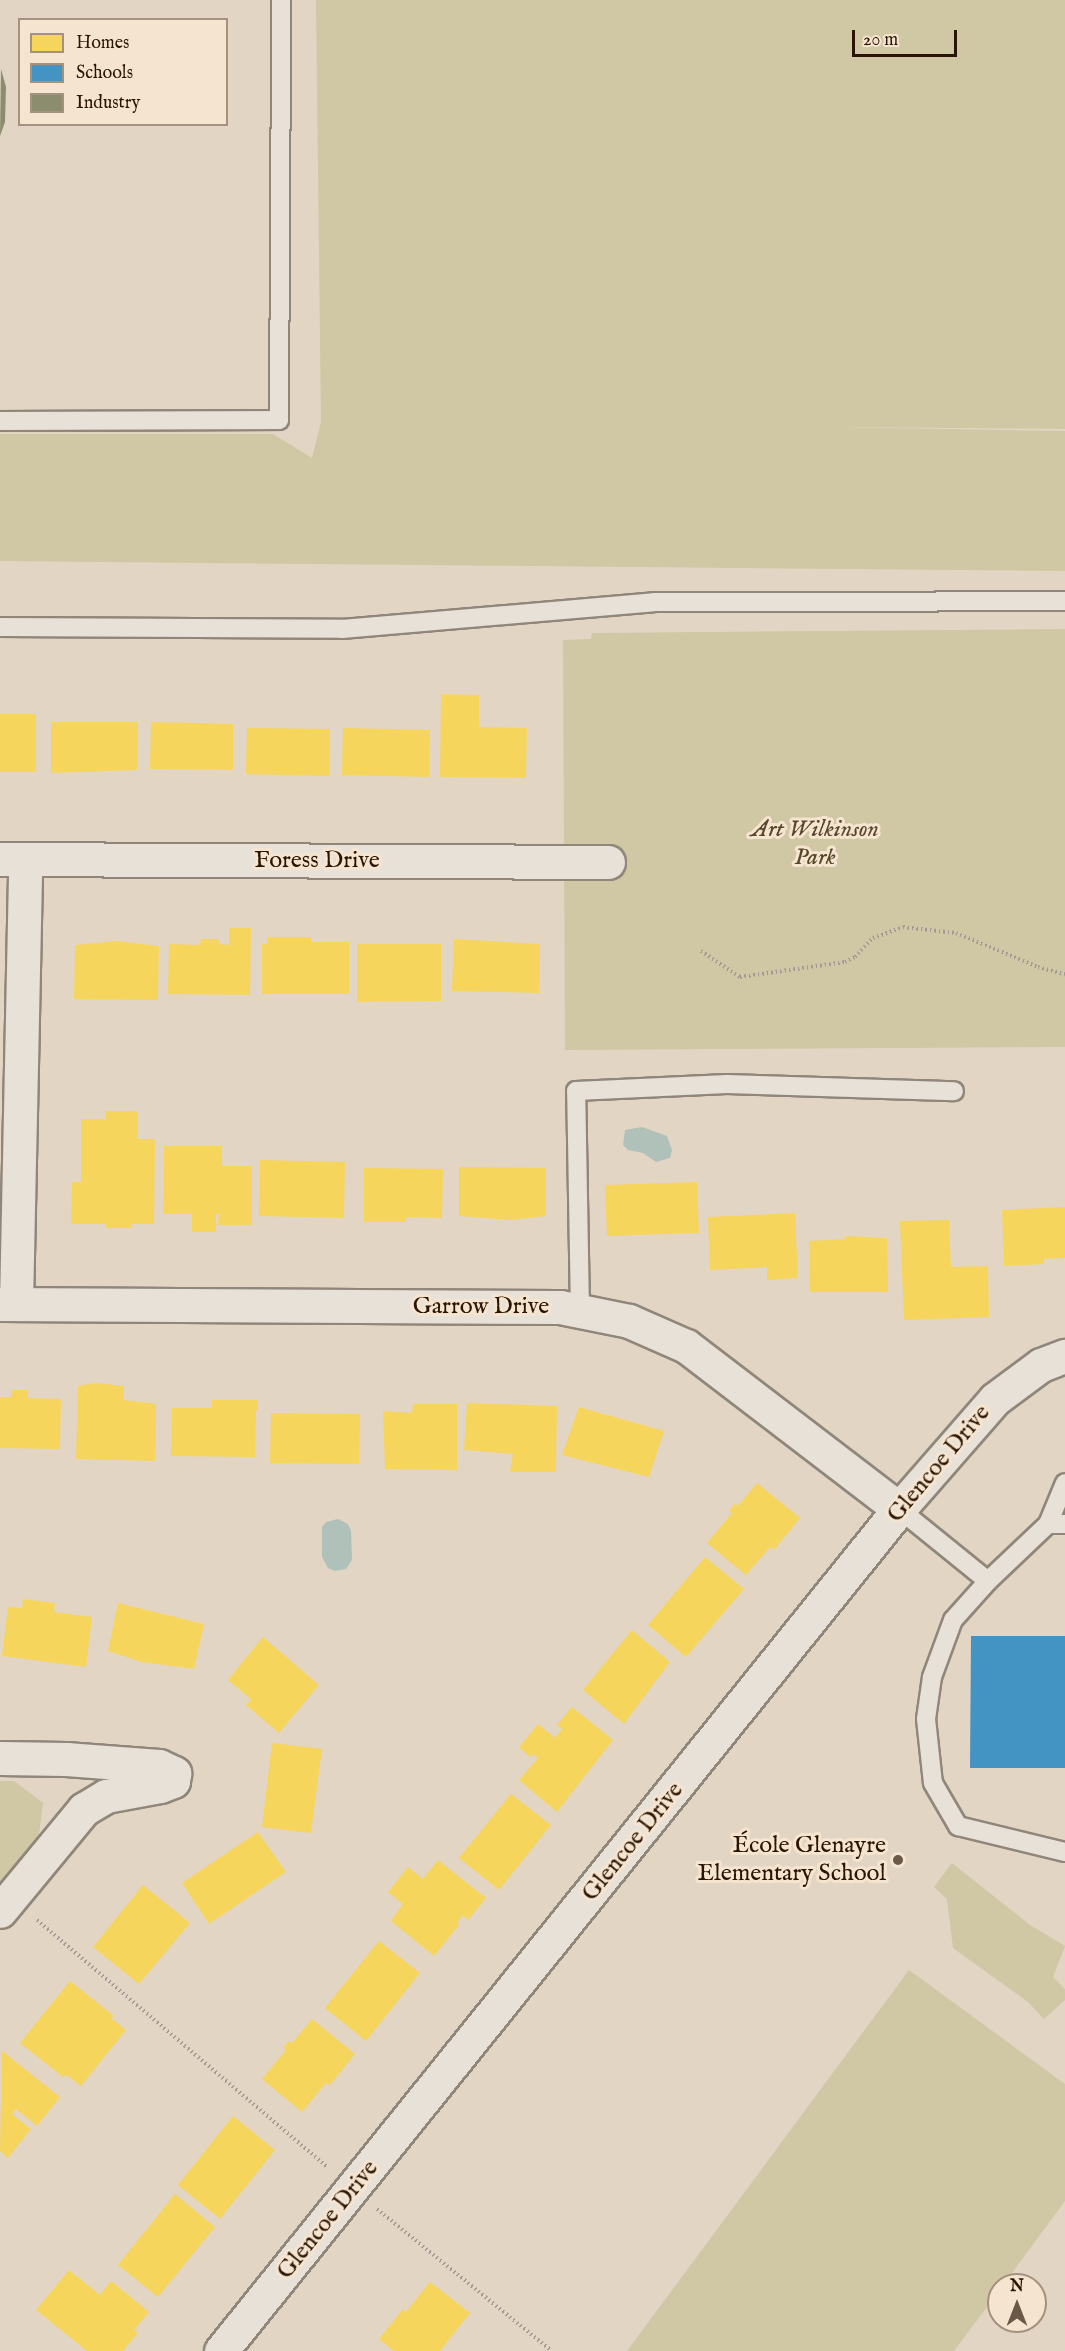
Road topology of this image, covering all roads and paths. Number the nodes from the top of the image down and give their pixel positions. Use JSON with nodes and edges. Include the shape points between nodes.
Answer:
{"nodes":[{"id":1,"x":281,"y":0,"type":"edge"},
{"id":2,"x":0,"y":421,"type":"edge"},
{"id":3,"x":1065,"y":601,"type":"edge"},
{"id":4,"x":0,"y":627,"type":"edge"},
{"id":5,"x":13,"y":859,"type":"edge"},
{"id":6,"x":608,"y":862,"type":"dead end"},
{"id":7,"x":701,"y":951,"type":"dead end"},
{"id":8,"x":1065,"y":974,"type":"edge"},
{"id":9,"x":954,"y":1090,"type":"dead end"},
{"id":10,"x":8,"y":1304,"type":"edge"},
{"id":11,"x":580,"y":1311,"type":"junction"},
{"id":12,"x":1065,"y":1356,"type":"edge"},
{"id":13,"x":1065,"y":1484,"type":"edge"},
{"id":14,"x":899,"y":1509,"type":"junction"},
{"id":15,"x":1057,"y":1524,"type":"edge"},
{"id":16,"x":988,"y":1581,"type":"junction"},
{"id":17,"x":0,"y":1758,"type":"edge"},
{"id":18,"x":1065,"y":1852,"type":"edge"},
{"id":19,"x":6,"y":1904,"type":"edge"},
{"id":20,"x":354,"y":2190,"type":"junction"},
{"id":21,"x":222,"y":2351,"type":"edge"},
{"id":22,"x":552,"y":2351,"type":"edge"}],
"edges":[{"from":1,"to":2,"type":"lane","via":[[279,420]]},
{"from":3,"to":4,"type":"lane","via":[[654,602],[342,629]]},
{"from":5,"to":6,"type":"street","name":"Foress Drive"},
{"from":5,"to":10,"type":"street","name":"Foress Drive"},
{"from":7,"to":8,"type":"path","via":[[740,977],[844,962],[855,957],[873,938],[903,927],[956,933]]},
{"from":9,"to":11,"type":"lane","via":[[727,1084],[576,1091]]},
{"from":10,"to":11,"type":"street","name":"Garrow Drive","via":[[548,1307]]},
{"from":11,"to":14,"type":"street","name":"Garrow Drive","via":[[629,1321],[686,1346]]},
{"from":12,"to":14,"type":"street","name":"Glencoe Drive","via":[[1041,1365],[995,1399]]},
{"from":13,"to":15,"type":"lane"},
{"from":14,"to":16,"type":"lane"},
{"from":14,"to":20,"type":"street","name":"Glencoe Drive"},
{"from":15,"to":16,"type":"lane"},
{"from":16,"to":18,"type":"lane","via":[[953,1620],[932,1677],[926,1719],[933,1783],[958,1826]]},
{"from":17,"to":19,"type":"street","via":[[159,1766],[174,1773],[173,1781],[106,1796],[84,1809]]},
{"from":19,"to":20,"type":"path"},
{"from":20,"to":21,"type":"street","name":"Glencoe Drive"},
{"from":20,"to":22,"type":"path"}]}
